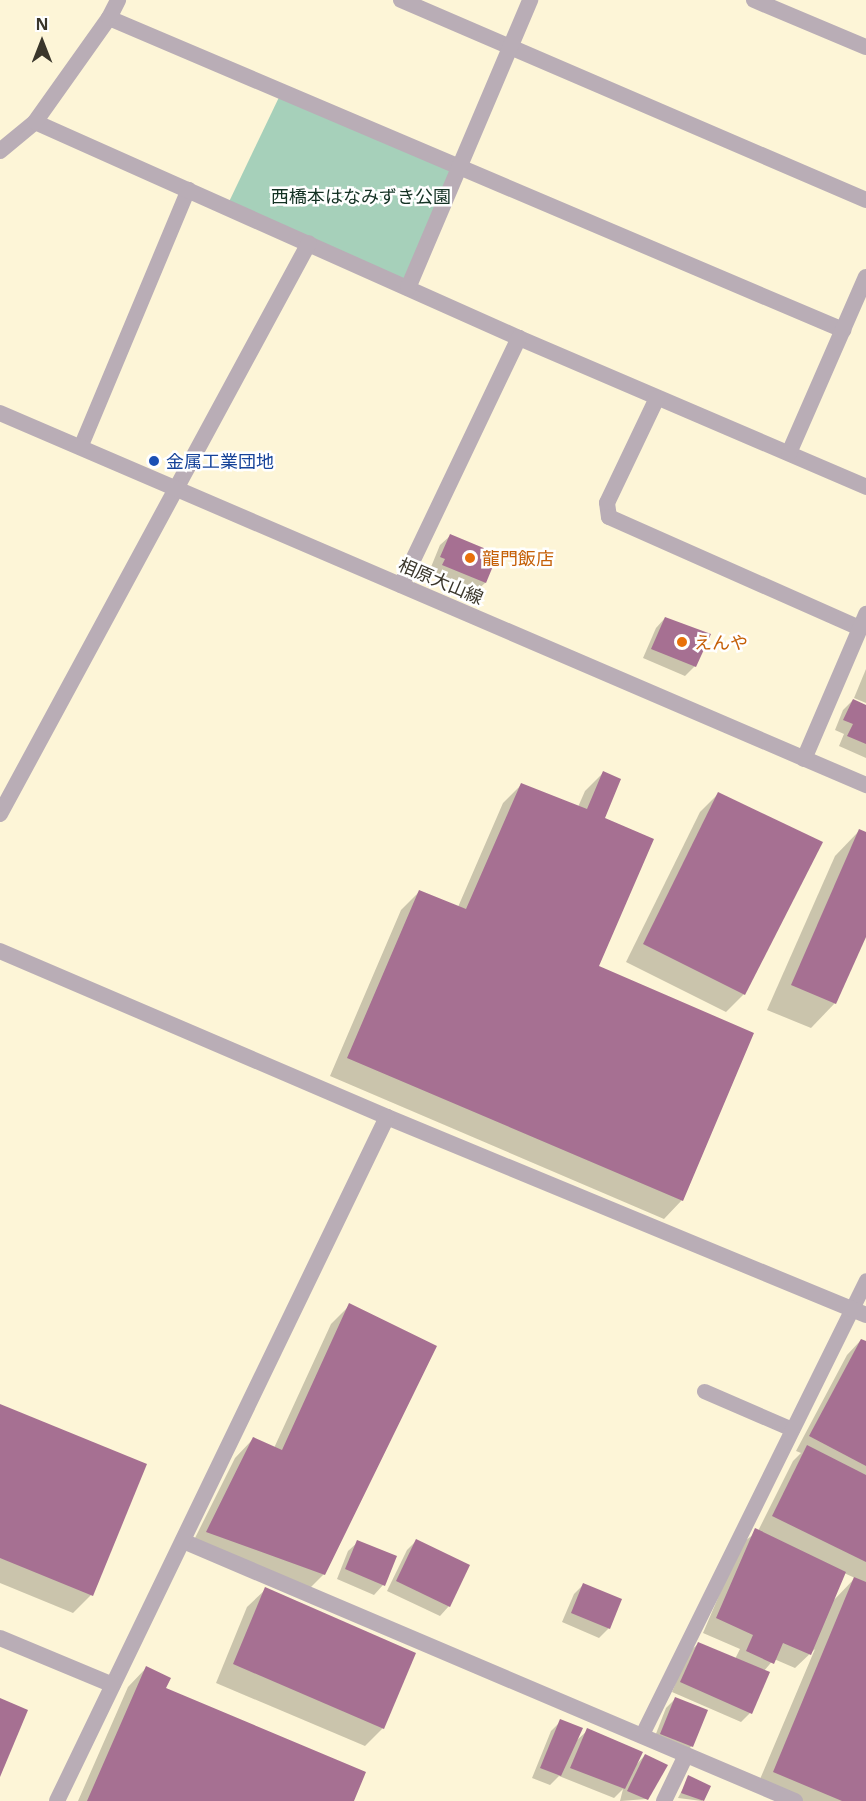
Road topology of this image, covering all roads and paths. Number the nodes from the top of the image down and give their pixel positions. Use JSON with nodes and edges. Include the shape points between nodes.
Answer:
{"nodes":[{"id":1,"x":118,"y":0,"type":"edge"},
{"id":2,"x":401,"y":0,"type":"edge"},
{"id":3,"x":530,"y":0,"type":"edge"},
{"id":4,"x":754,"y":0,"type":"edge"},
{"id":5,"x":110,"y":18,"type":"junction"},
{"id":6,"x":510,"y":46,"type":"junction"},
{"id":7,"x":866,"y":47,"type":"edge"},
{"id":8,"x":35,"y":122,"type":"junction"},
{"id":9,"x":0,"y":151,"type":"edge"},
{"id":10,"x":458,"y":167,"type":"junction"},
{"id":11,"x":188,"y":189,"type":"junction"},
{"id":12,"x":866,"y":200,"type":"edge"},
{"id":13,"x":309,"y":243,"type":"junction"},
{"id":14,"x":866,"y":277,"type":"edge"},
{"id":15,"x":408,"y":288,"type":"junction"},
{"id":16,"x":843,"y":330,"type":"junction"},
{"id":17,"x":519,"y":338,"type":"junction"},
{"id":18,"x":657,"y":398,"type":"junction"},
{"id":19,"x":0,"y":413,"type":"edge"},
{"id":20,"x":80,"y":447,"type":"junction"},
{"id":21,"x":789,"y":453,"type":"junction"},
{"id":22,"x":866,"y":487,"type":"edge"},
{"id":23,"x":175,"y":490,"type":"junction"},
{"id":24,"x":401,"y":585,"type":"junction"},
{"id":25,"x":863,"y":621,"type":"edge"},
{"id":26,"x":804,"y":759,"type":"junction"},
{"id":27,"x":866,"y":785,"type":"edge"},
{"id":28,"x":0,"y":814,"type":"edge"},
{"id":29,"x":0,"y":951,"type":"edge"},
{"id":30,"x":387,"y":1118,"type":"junction"},
{"id":31,"x":866,"y":1280,"type":"edge"},
{"id":32,"x":859,"y":1312,"type":"edge"},
{"id":33,"x":705,"y":1390,"type":"dead end"},
{"id":34,"x":792,"y":1429,"type":"junction"},
{"id":35,"x":183,"y":1541,"type":"junction"},
{"id":36,"x":0,"y":1638,"type":"edge"},
{"id":37,"x":113,"y":1685,"type":"junction"},
{"id":38,"x":642,"y":1734,"type":"junction"},
{"id":39,"x":686,"y":1755,"type":"junction"},
{"id":40,"x":57,"y":1801,"type":"edge"},
{"id":41,"x":664,"y":1801,"type":"edge"},
{"id":42,"x":795,"y":1801,"type":"edge"}],
"edges":[{"from":1,"to":5,"type":"street"},
{"from":2,"to":6,"type":"street"},
{"from":3,"to":6,"type":"street"},
{"from":4,"to":7,"type":"street"},
{"from":5,"to":8,"type":"street"},
{"from":5,"to":10,"type":"street"},
{"from":6,"to":10,"type":"street"},
{"from":6,"to":12,"type":"street"},
{"from":8,"to":9,"type":"street"},
{"from":8,"to":11,"type":"street"},
{"from":10,"to":15,"type":"street"},
{"from":10,"to":16,"type":"street"},
{"from":11,"to":13,"type":"street"},
{"from":11,"to":20,"type":"lane"},
{"from":13,"to":15,"type":"street"},
{"from":13,"to":23,"type":"street"},
{"from":14,"to":16,"type":"street"},
{"from":15,"to":17,"type":"street"},
{"from":16,"to":21,"type":"street"},
{"from":17,"to":18,"type":"street"},
{"from":17,"to":24,"type":"street"},
{"from":18,"to":21,"type":"street"},
{"from":18,"to":25,"type":"street","via":[[607,503],[609,517]]},
{"from":19,"to":20,"type":"street","name":"相原大山線"},
{"from":20,"to":23,"type":"street","name":"相原大山線"},
{"from":21,"to":22,"type":"street"},
{"from":23,"to":24,"type":"street","name":"相原大山線"},
{"from":23,"to":28,"type":"street"},
{"from":24,"to":26,"type":"street","name":"相原大山線"},
{"from":25,"to":26,"type":"street"},
{"from":26,"to":27,"type":"street","name":"相原大山線"},
{"from":29,"to":30,"type":"street"},
{"from":30,"to":32,"type":"street"},
{"from":30,"to":35,"type":"street"},
{"from":31,"to":32,"type":"lane"},
{"from":32,"to":34,"type":"lane"},
{"from":33,"to":34,"type":"lane"},
{"from":34,"to":38,"type":"lane"},
{"from":35,"to":37,"type":"street"},
{"from":35,"to":38,"type":"street"},
{"from":36,"to":37,"type":"street"},
{"from":37,"to":40,"type":"street"},
{"from":38,"to":39,"type":"street"},
{"from":39,"to":41,"type":"street"},
{"from":39,"to":42,"type":"street"}]}
